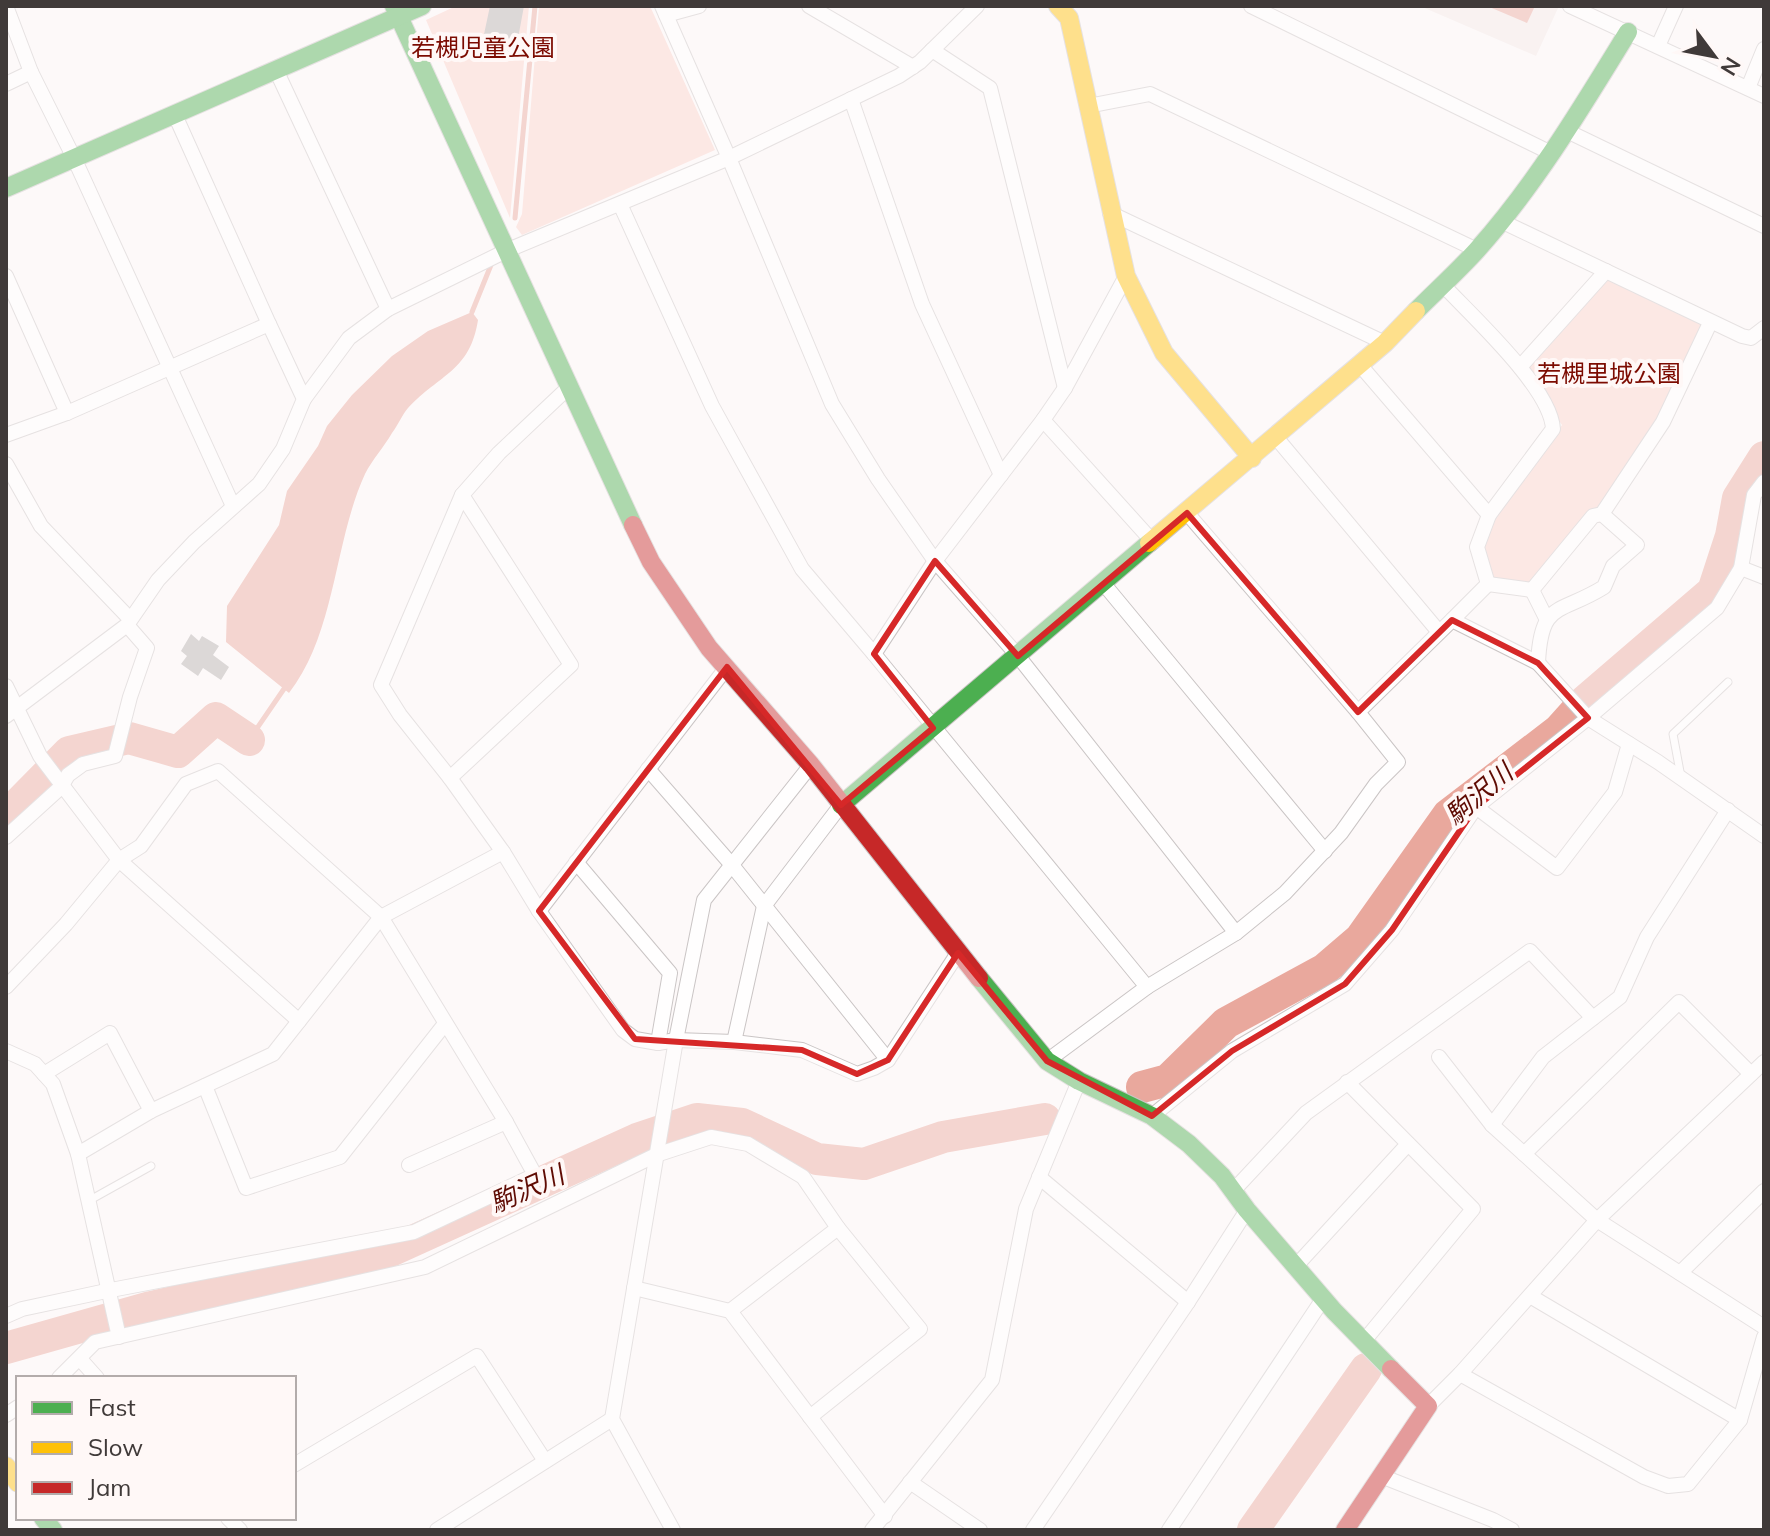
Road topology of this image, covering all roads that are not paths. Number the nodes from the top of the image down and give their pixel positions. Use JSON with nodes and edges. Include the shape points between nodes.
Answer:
{"nodes":[{"id":1,"x":6,"y":6,"type":"edge"},
{"id":2,"x":422,"y":6,"type":"edge"},
{"id":3,"x":699,"y":6,"type":"edge"},
{"id":4,"x":809,"y":6,"type":"edge"},
{"id":5,"x":977,"y":6,"type":"edge"},
{"id":6,"x":1058,"y":6,"type":"edge"},
{"id":7,"x":1251,"y":6,"type":"edge"},
{"id":8,"x":1570,"y":6,"type":"edge"},
{"id":9,"x":1676,"y":6,"type":"edge"},
{"id":10,"x":664,"y":10,"type":"edge"},
{"id":11,"x":396,"y":11,"type":"edge"},
{"id":12,"x":1628,"y":32,"type":"junction"},
{"id":13,"x":1658,"y":46,"type":"junction"},
{"id":14,"x":1764,"y":49,"type":"edge"},
{"id":15,"x":932,"y":50,"type":"junction"},
{"id":16,"x":913,"y":67,"type":"junction"},
{"id":17,"x":276,"y":70,"type":"junction"},
{"id":18,"x":31,"y":72,"type":"junction"},
{"id":19,"x":6,"y":84,"type":"edge"},
{"id":20,"x":1748,"y":88,"type":"junction"},
{"id":21,"x":1764,"y":96,"type":"edge"},
{"id":22,"x":851,"y":99,"type":"junction"},
{"id":23,"x":1088,"y":106,"type":"junction"},
{"id":24,"x":175,"y":115,"type":"junction"},
{"id":25,"x":1567,"y":131,"type":"junction"},
{"id":26,"x":1551,"y":153,"type":"junction"},
{"id":27,"x":74,"y":158,"type":"junction"},
{"id":28,"x":729,"y":158,"type":"junction"},
{"id":29,"x":6,"y":188,"type":"edge"},
{"id":30,"x":620,"y":204,"type":"junction"},
{"id":31,"x":1110,"y":213,"type":"junction"},
{"id":32,"x":1501,"y":221,"type":"junction"},
{"id":33,"x":1764,"y":226,"type":"edge"},
{"id":34,"x":508,"y":250,"type":"junction"},
{"id":35,"x":1477,"y":250,"type":"junction"},
{"id":36,"x":1606,"y":271,"type":"junction"},
{"id":37,"x":6,"y":276,"type":"edge"},
{"id":38,"x":1126,"y":276,"type":"junction"},
{"id":39,"x":1443,"y":285,"type":"junction"},
{"id":40,"x":388,"y":309,"type":"junction"},
{"id":41,"x":1710,"y":323,"type":"junction"},
{"id":42,"x":269,"y":324,"type":"junction"},
{"id":43,"x":1764,"y":328,"type":"edge"},
{"id":44,"x":1385,"y":343,"type":"junction"},
{"id":45,"x":1360,"y":365,"type":"junction"},
{"id":46,"x":170,"y":367,"type":"junction"},
{"id":47,"x":1520,"y":367,"type":"junction"},
{"id":48,"x":569,"y":387,"type":"junction"},
{"id":49,"x":1065,"y":388,"type":"junction"},
{"id":50,"x":304,"y":399,"type":"junction"},
{"id":51,"x":67,"y":413,"type":"junction"},
{"id":52,"x":1043,"y":420,"type":"junction"},
{"id":53,"x":6,"y":435,"type":"edge"},
{"id":54,"x":1274,"y":435,"type":"junction"},
{"id":55,"x":1252,"y":458,"type":"junction"},
{"id":56,"x":6,"y":464,"type":"edge"},
{"id":57,"x":1001,"y":475,"type":"junction"},
{"id":58,"x":1764,"y":482,"type":"edge"},
{"id":59,"x":462,"y":495,"type":"junction"},
{"id":60,"x":233,"y":506,"type":"junction"},
{"id":61,"x":1187,"y":513,"type":"junction"},
{"id":62,"x":1602,"y":514,"type":"junction"},
{"id":63,"x":1489,"y":515,"type":"junction"},
{"id":64,"x":1153,"y":542,"type":"junction"},
{"id":65,"x":935,"y":561,"type":"junction"},
{"id":66,"x":1741,"y":568,"type":"junction"},
{"id":67,"x":1764,"y":577,"type":"edge"},
{"id":68,"x":1103,"y":583,"type":"junction"},
{"id":69,"x":1488,"y":584,"type":"junction"},
{"id":70,"x":1532,"y":590,"type":"junction"},
{"id":71,"x":1546,"y":618,"type":"junction"},
{"id":72,"x":1452,"y":620,"type":"junction"},
{"id":73,"x":128,"y":622,"type":"junction"},
{"id":74,"x":1439,"y":632,"type":"junction"},
{"id":75,"x":874,"y":654,"type":"junction"},
{"id":76,"x":1018,"y":656,"type":"junction"},
{"id":77,"x":1538,"y":663,"type":"junction"},
{"id":78,"x":727,"y":667,"type":"junction"},
{"id":79,"x":1728,"y":682,"type":"dead end"},
{"id":80,"x":6,"y":686,"type":"edge"},
{"id":81,"x":11,"y":712,"type":"edge"},
{"id":82,"x":1358,"y":712,"type":"junction"},
{"id":83,"x":1588,"y":718,"type":"junction"},
{"id":84,"x":933,"y":728,"type":"junction"},
{"id":85,"x":1629,"y":744,"type":"junction"},
{"id":86,"x":811,"y":765,"type":"junction"},
{"id":87,"x":648,"y":769,"type":"junction"},
{"id":88,"x":450,"y":778,"type":"junction"},
{"id":89,"x":1682,"y":779,"type":"junction"},
{"id":90,"x":59,"y":783,"type":"junction"},
{"id":91,"x":841,"y":805,"type":"junction"},
{"id":92,"x":1476,"y":807,"type":"junction"},
{"id":93,"x":1728,"y":810,"type":"junction"},
{"id":94,"x":1764,"y":836,"type":"edge"},
{"id":95,"x":6,"y":837,"type":"edge"},
{"id":96,"x":1325,"y":851,"type":"junction"},
{"id":97,"x":503,"y":852,"type":"junction"},
{"id":98,"x":119,"y":860,"type":"junction"},
{"id":99,"x":576,"y":862,"type":"junction"},
{"id":100,"x":731,"y":864,"type":"junction"},
{"id":101,"x":764,"y":906,"type":"junction"},
{"id":102,"x":539,"y":911,"type":"junction"},
{"id":103,"x":381,"y":917,"type":"junction"},
{"id":104,"x":1236,"y":933,"type":"junction"},
{"id":105,"x":958,"y":953,"type":"junction"},
{"id":106,"x":6,"y":987,"type":"edge"},
{"id":107,"x":1147,"y":987,"type":"junction"},
{"id":108,"x":1593,"y":1018,"type":"junction"},
{"id":109,"x":299,"y":1021,"type":"junction"},
{"id":110,"x":444,"y":1025,"type":"junction"},
{"id":111,"x":676,"y":1040,"type":"junction"},
{"id":112,"x":734,"y":1042,"type":"junction"},
{"id":113,"x":658,"y":1043,"type":"junction"},
{"id":114,"x":6,"y":1051,"type":"edge"},
{"id":115,"x":1439,"y":1057,"type":"dead end"},
{"id":116,"x":888,"y":1060,"type":"junction"},
{"id":117,"x":1047,"y":1061,"type":"junction"},
{"id":118,"x":1764,"y":1062,"type":"edge"},
{"id":119,"x":44,"y":1074,"type":"junction"},
{"id":120,"x":1751,"y":1074,"type":"junction"},
{"id":121,"x":1079,"y":1081,"type":"junction"},
{"id":122,"x":1347,"y":1082,"type":"junction"},
{"id":123,"x":205,"y":1086,"type":"junction"},
{"id":124,"x":151,"y":1111,"type":"junction"},
{"id":125,"x":1152,"y":1116,"type":"junction"},
{"id":126,"x":506,"y":1122,"type":"junction"},
{"id":127,"x":1492,"y":1125,"type":"junction"},
{"id":128,"x":1408,"y":1144,"type":"junction"},
{"id":129,"x":656,"y":1151,"type":"junction"},
{"id":130,"x":78,"y":1154,"type":"junction"},
{"id":131,"x":1524,"y":1154,"type":"junction"},
{"id":132,"x":409,"y":1165,"type":"dead end"},
{"id":133,"x":151,"y":1166,"type":"dead end"},
{"id":134,"x":1039,"y":1177,"type":"junction"},
{"id":135,"x":1233,"y":1191,"type":"junction"},
{"id":136,"x":1764,"y":1191,"type":"edge"},
{"id":137,"x":90,"y":1200,"type":"junction"},
{"id":138,"x":1247,"y":1210,"type":"junction"},
{"id":139,"x":1597,"y":1220,"type":"junction"},
{"id":140,"x":838,"y":1228,"type":"junction"},
{"id":141,"x":1295,"y":1267,"type":"junction"},
{"id":142,"x":1680,"y":1273,"type":"junction"},
{"id":143,"x":634,"y":1288,"type":"junction"},
{"id":144,"x":111,"y":1296,"type":"junction"},
{"id":145,"x":1530,"y":1296,"type":"junction"},
{"id":146,"x":1323,"y":1299,"type":"junction"},
{"id":147,"x":1188,"y":1302,"type":"junction"},
{"id":148,"x":730,"y":1311,"type":"junction"},
{"id":149,"x":6,"y":1316,"type":"edge"},
{"id":150,"x":1764,"y":1327,"type":"edge"},
{"id":151,"x":119,"y":1332,"type":"junction"},
{"id":152,"x":1764,"y":1337,"type":"edge"},
{"id":153,"x":1364,"y":1341,"type":"junction"},
{"id":154,"x":80,"y":1359,"type":"junction"},
{"id":155,"x":1460,"y":1374,"type":"junction"},
{"id":156,"x":61,"y":1376,"type":"edge"},
{"id":157,"x":95,"y":1376,"type":"edge"},
{"id":158,"x":1428,"y":1406,"type":"junction"},
{"id":159,"x":810,"y":1417,"type":"junction"},
{"id":160,"x":612,"y":1419,"type":"junction"},
{"id":161,"x":1740,"y":1420,"type":"junction"},
{"id":162,"x":545,"y":1461,"type":"junction"},
{"id":163,"x":296,"y":1464,"type":"edge"},
{"id":164,"x":1381,"y":1476,"type":"junction"},
{"id":165,"x":910,"y":1482,"type":"junction"},
{"id":166,"x":885,"y":1516,"type":"junction"},
{"id":167,"x":670,"y":1529,"type":"edge"},
{"id":168,"x":437,"y":1530,"type":"edge"},
{"id":169,"x":872,"y":1530,"type":"edge"},
{"id":170,"x":980,"y":1530,"type":"edge"},
{"id":171,"x":1033,"y":1530,"type":"edge"},
{"id":172,"x":1169,"y":1530,"type":"edge"},
{"id":173,"x":1345,"y":1530,"type":"edge"},
{"id":174,"x":1512,"y":1530,"type":"edge"}],
"edges":[{"from":1,"to":18,"type":"street"},
{"from":2,"to":11,"type":"street"},
{"from":3,"to":10,"type":"street"},
{"from":4,"to":16,"type":"street"},
{"from":5,"to":15,"type":"street"},
{"from":6,"to":23,"type":"street","via":[[1069,18]]},
{"from":7,"to":26,"type":"street"},
{"from":8,"to":12,"type":"street"},
{"from":9,"to":13,"type":"street"},
{"from":10,"to":28,"type":"street"},
{"from":11,"to":17,"type":"street"},
{"from":11,"to":34,"type":"street"},
{"from":12,"to":13,"type":"street"},
{"from":12,"to":25,"type":"street"},
{"from":13,"to":20,"type":"street"},
{"from":14,"to":20,"type":"street"},
{"from":15,"to":16,"type":"street"},
{"from":15,"to":49,"type":"street","via":[[990,88]]},
{"from":16,"to":22,"type":"street"},
{"from":17,"to":24,"type":"street"},
{"from":17,"to":40,"type":"street"},
{"from":18,"to":19,"type":"street"},
{"from":18,"to":27,"type":"street"},
{"from":20,"to":21,"type":"street"},
{"from":22,"to":28,"type":"street"},
{"from":22,"to":57,"type":"street","via":[[922,304]]},
{"from":23,"to":31,"type":"street"},
{"from":23,"to":35,"type":"street","via":[[1150,94]]},
{"from":24,"to":27,"type":"street"},
{"from":24,"to":42,"type":"street"},
{"from":25,"to":26,"type":"street"},
{"from":25,"to":33,"type":"street"},
{"from":26,"to":32,"type":"street"},
{"from":27,"to":29,"type":"street"},
{"from":27,"to":46,"type":"street"},
{"from":28,"to":30,"type":"street"},
{"from":28,"to":65,"type":"street","via":[[832,404]]},
{"from":30,"to":34,"type":"street"},
{"from":30,"to":75,"type":"street","via":[[712,406],[802,569]]},
{"from":31,"to":38,"type":"street"},
{"from":31,"to":44,"type":"street"},
{"from":32,"to":35,"type":"street"},
{"from":32,"to":36,"type":"street"},
{"from":34,"to":40,"type":"street"},
{"from":34,"to":48,"type":"street"},
{"from":35,"to":39,"type":"street"},
{"from":36,"to":41,"type":"street"},
{"from":36,"to":47,"type":"street"},
{"from":37,"to":51,"type":"street"},
{"from":38,"to":49,"type":"street"},
{"from":38,"to":55,"type":"street","via":[[1164,353]]},
{"from":39,"to":44,"type":"street"},
{"from":39,"to":47,"type":"street"},
{"from":40,"to":50,"type":"street","via":[[349,338]]},
{"from":41,"to":43,"type":"street","via":[[1751,338]]},
{"from":41,"to":62,"type":"street","via":[[1663,422]]},
{"from":42,"to":46,"type":"street"},
{"from":42,"to":50,"type":"street"},
{"from":44,"to":45,"type":"street"},
{"from":45,"to":54,"type":"street"},
{"from":45,"to":63,"type":"street"},
{"from":46,"to":51,"type":"street"},
{"from":46,"to":60,"type":"street"},
{"from":47,"to":63,"type":"street","via":[[1552,417],[1553,429]]},
{"from":48,"to":59,"type":"street"},
{"from":48,"to":78,"type":"street","via":[[651,562]]},
{"from":49,"to":52,"type":"street"},
{"from":50,"to":60,"type":"street","via":[[283,449],[259,484]]},
{"from":51,"to":53,"type":"street"},
{"from":52,"to":57,"type":"street"},
{"from":52,"to":64,"type":"street"},
{"from":54,"to":55,"type":"street"},
{"from":54,"to":74,"type":"street"},
{"from":55,"to":61,"type":"street"},
{"from":56,"to":73,"type":"street","via":[[41,526]]},
{"from":57,"to":65,"type":"street"},
{"from":58,"to":66,"type":"street","via":[[1754,495]]},
{"from":59,"to":88,"type":"street","via":[[381,685]]},
{"from":59,"to":88,"type":"street","via":[[571,665]]},
{"from":60,"to":73,"type":"street","via":[[158,580]]},
{"from":61,"to":64,"type":"street"},
{"from":61,"to":82,"type":"street"},
{"from":62,"to":70,"type":"street","via":[[1593,516]]},
{"from":62,"to":71,"type":"street","via":[[1637,545],[1613,566],[1604,587]]},
{"from":63,"to":69,"type":"street","via":[[1477,547]]},
{"from":64,"to":68,"type":"street"},
{"from":65,"to":75,"type":"street"},
{"from":65,"to":76,"type":"street"},
{"from":66,"to":67,"type":"street"},
{"from":66,"to":83,"type":"street","via":[[1717,608]]},
{"from":68,"to":76,"type":"street"},
{"from":68,"to":96,"type":"street"},
{"from":69,"to":70,"type":"street"},
{"from":69,"to":72,"type":"street"},
{"from":70,"to":71,"type":"street"},
{"from":71,"to":77,"type":"street"},
{"from":72,"to":74,"type":"street"},
{"from":72,"to":77,"type":"street"},
{"from":73,"to":81,"type":"street"},
{"from":73,"to":90,"type":"street","via":[[147,648],[115,756],[83,764]]},
{"from":74,"to":82,"type":"street"},
{"from":75,"to":84,"type":"street"},
{"from":76,"to":84,"type":"street"},
{"from":76,"to":104,"type":"street"},
{"from":77,"to":83,"type":"street"},
{"from":78,"to":86,"type":"street"},
{"from":78,"to":87,"type":"street"},
{"from":79,"to":89,"type":"lane","via":[[1673,734]]},
{"from":80,"to":81,"type":"street"},
{"from":81,"to":90,"type":"street"},
{"from":82,"to":96,"type":"street","via":[[1398,762]]},
{"from":83,"to":85,"type":"street"},
{"from":83,"to":92,"type":"street"},
{"from":84,"to":91,"type":"street"},
{"from":84,"to":107,"type":"street"},
{"from":85,"to":89,"type":"street"},
{"from":85,"to":92,"type":"street","via":[[1615,792],[1557,868]]},
{"from":86,"to":91,"type":"street"},
{"from":86,"to":100,"type":"street"},
{"from":87,"to":99,"type":"street"},
{"from":87,"to":100,"type":"street"},
{"from":88,"to":97,"type":"street"},
{"from":89,"to":93,"type":"street"},
{"from":90,"to":95,"type":"street"},
{"from":90,"to":98,"type":"street"},
{"from":91,"to":101,"type":"street"},
{"from":91,"to":105,"type":"street"},
{"from":92,"to":125,"type":"street","via":[[1392,930],[1345,984],[1232,1051]]},
{"from":93,"to":94,"type":"street"},
{"from":93,"to":108,"type":"street","via":[[1647,937],[1620,997]]},
{"from":96,"to":104,"type":"street"},
{"from":97,"to":102,"type":"street"},
{"from":97,"to":103,"type":"street"},
{"from":98,"to":103,"type":"street","via":[[141,846],[186,784],[218,771]]},
{"from":98,"to":106,"type":"street"},
{"from":98,"to":109,"type":"street"},
{"from":99,"to":102,"type":"street"},
{"from":99,"to":113,"type":"street","via":[[670,973]]},
{"from":100,"to":101,"type":"street"},
{"from":100,"to":111,"type":"street","via":[[704,900]]},
{"from":101,"to":112,"type":"street"},
{"from":101,"to":116,"type":"street"},
{"from":102,"to":113,"type":"street","via":[[623,1030],[635,1039]]},
{"from":103,"to":109,"type":"street"},
{"from":103,"to":110,"type":"street"},
{"from":104,"to":107,"type":"street"},
{"from":105,"to":116,"type":"street"},
{"from":105,"to":117,"type":"street"},
{"from":107,"to":117,"type":"street"},
{"from":108,"to":122,"type":"street","via":[[1530,951]]},
{"from":108,"to":127,"type":"street","via":[[1543,1057]]},
{"from":109,"to":123,"type":"street","via":[[273,1054]]},
{"from":110,"to":123,"type":"street","via":[[340,1157],[246,1188]]},
{"from":110,"to":126,"type":"street"},
{"from":111,"to":112,"type":"street"},
{"from":111,"to":113,"type":"street"},
{"from":111,"to":129,"type":"street"},
{"from":112,"to":116,"type":"street","via":[[802,1050],[857,1074]]},
{"from":114,"to":119,"type":"street"},
{"from":115,"to":127,"type":"street"},
{"from":117,"to":121,"type":"street"},
{"from":118,"to":120,"type":"street"},
{"from":119,"to":124,"type":"street","via":[[110,1033]]},
{"from":119,"to":130,"type":"street","via":[[53,1084]]},
{"from":120,"to":131,"type":"street","via":[[1679,1002]]},
{"from":120,"to":139,"type":"street"},
{"from":121,"to":125,"type":"street"},
{"from":121,"to":134,"type":"street"},
{"from":122,"to":128,"type":"street"},
{"from":122,"to":135,"type":"street","via":[[1306,1113]]},
{"from":123,"to":124,"type":"street"},
{"from":124,"to":130,"type":"street"},
{"from":125,"to":135,"type":"street","via":[[1189,1144]]},
{"from":126,"to":132,"type":"street"},
{"from":126,"to":144,"type":"street","via":[[535,1175],[414,1232]]},
{"from":127,"to":131,"type":"street"},
{"from":128,"to":141,"type":"street"},
{"from":128,"to":153,"type":"street","via":[[1473,1209]]},
{"from":129,"to":140,"type":"street","via":[[711,1137],[748,1144],[803,1177]]},
{"from":129,"to":143,"type":"street"},
{"from":129,"to":151,"type":"street","via":[[425,1267]]},
{"from":130,"to":137,"type":"street"},
{"from":131,"to":139,"type":"street"},
{"from":133,"to":137,"type":"lane"},
{"from":134,"to":147,"type":"street"},
{"from":134,"to":165,"type":"street","via":[[1026,1209],[992,1380]]},
{"from":135,"to":138,"type":"street"},
{"from":136,"to":142,"type":"street"},
{"from":137,"to":144,"type":"street"},
{"from":138,"to":141,"type":"street"},
{"from":138,"to":147,"type":"street"},
{"from":139,"to":142,"type":"street"},
{"from":139,"to":145,"type":"street"},
{"from":140,"to":148,"type":"street"},
{"from":140,"to":159,"type":"street","via":[[920,1329]]},
{"from":141,"to":146,"type":"street"},
{"from":142,"to":150,"type":"street"},
{"from":143,"to":148,"type":"street"},
{"from":143,"to":160,"type":"street"},
{"from":144,"to":149,"type":"street"},
{"from":144,"to":151,"type":"street"},
{"from":145,"to":155,"type":"street"},
{"from":145,"to":161,"type":"street"},
{"from":146,"to":153,"type":"street"},
{"from":146,"to":172,"type":"street"},
{"from":147,"to":171,"type":"street"},
{"from":148,"to":159,"type":"street"},
{"from":151,"to":154,"type":"street","via":[[95,1342]]},
{"from":152,"to":161,"type":"street"},
{"from":153,"to":158,"type":"street"},
{"from":154,"to":156,"type":"street"},
{"from":154,"to":157,"type":"street"},
{"from":155,"to":158,"type":"street"},
{"from":155,"to":161,"type":"street","via":[[1668,1486],[1688,1484]]},
{"from":158,"to":164,"type":"street"},
{"from":159,"to":166,"type":"street"},
{"from":160,"to":162,"type":"street"},
{"from":160,"to":167,"type":"street"},
{"from":162,"to":163,"type":"street","via":[[477,1356]]},
{"from":162,"to":168,"type":"street"},
{"from":164,"to":173,"type":"street"},
{"from":164,"to":174,"type":"street"},
{"from":165,"to":166,"type":"street"},
{"from":165,"to":170,"type":"street"},
{"from":166,"to":169,"type":"street"}]}
